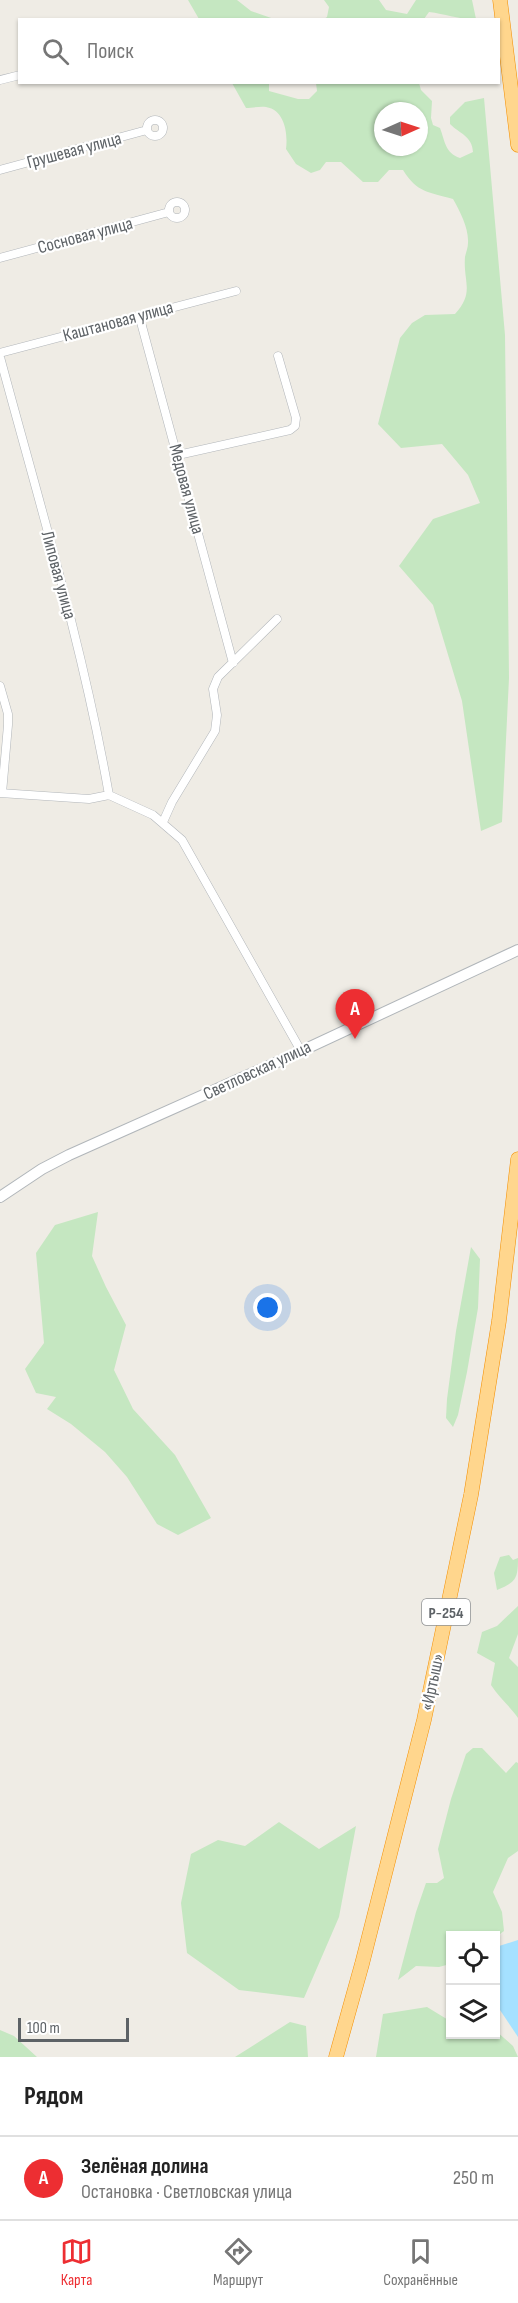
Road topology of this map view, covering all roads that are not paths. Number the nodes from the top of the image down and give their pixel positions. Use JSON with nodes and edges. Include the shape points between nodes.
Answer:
{"nodes":[{"id":1,"x":500,"y":0,"type":"edge"},
{"id":2,"x":18,"y":76,"type":"edge"},
{"id":3,"x":0,"y":80,"type":"edge"},
{"id":4,"x":147,"y":130,"type":"dead end"},
{"id":5,"x":518,"y":145,"type":"edge"},
{"id":6,"x":0,"y":170,"type":"edge"},
{"id":7,"x":169,"y":212,"type":"dead end"},
{"id":8,"x":0,"y":258,"type":"edge"},
{"id":9,"x":236,"y":291,"type":"dead end"},
{"id":10,"x":139,"y":315,"type":"junction"},
{"id":11,"x":0,"y":355,"type":"edge"},
{"id":12,"x":278,"y":356,"type":"dead end"},
{"id":13,"x":178,"y":454,"type":"junction"},
{"id":14,"x":277,"y":619,"type":"dead end"},
{"id":15,"x":232,"y":663,"type":"junction"},
{"id":16,"x":0,"y":686,"type":"edge"},
{"id":17,"x":1,"y":793,"type":"edge"},
{"id":18,"x":109,"y":795,"type":"junction"},
{"id":19,"x":163,"y":822,"type":"junction"},
{"id":20,"x":518,"y":950,"type":"edge"},
{"id":21,"x":301,"y":1051,"type":"junction"},
{"id":22,"x":518,"y":1159,"type":"edge"},
{"id":23,"x":0,"y":1197,"type":"edge"},
{"id":24,"x":336,"y":2057,"type":"edge"}],
"edges":[{"from":1,"to":5,"type":"highway"},
{"from":2,"to":3,"type":"street"},
{"from":4,"to":6,"type":"street","name":"Грушевая улица"},
{"from":7,"to":8,"type":"street","name":"Сосновая улица"},
{"from":9,"to":10,"type":"street","name":"Каштановая улица"},
{"from":10,"to":11,"type":"street","name":"Каштановая улица"},
{"from":10,"to":13,"type":"street","name":"Медовая улица"},
{"from":11,"to":18,"type":"street","name":"Липовая улица","via":[[77,643]]},
{"from":12,"to":13,"type":"street","via":[[295,426]]},
{"from":13,"to":15,"type":"street","name":"Медовая улица"},
{"from":14,"to":15,"type":"street"},
{"from":15,"to":19,"type":"street","via":[[218,677],[213,689],[215,731]]},
{"from":16,"to":17,"type":"street","via":[[8,714]]},
{"from":17,"to":18,"type":"street","via":[[89,799]]},
{"from":18,"to":19,"type":"street"},
{"from":19,"to":21,"type":"street","via":[[182,840]]},
{"from":20,"to":21,"type":"street","name":"Светловская улица"},
{"from":21,"to":23,"type":"street","name":"Светловская улица","via":[[69,1155]]},
{"from":22,"to":24,"type":"highway","name":"«Иртыш»","number":"Р-254","via":[[499,1321],[471,1495],[424,1720]]}]}
